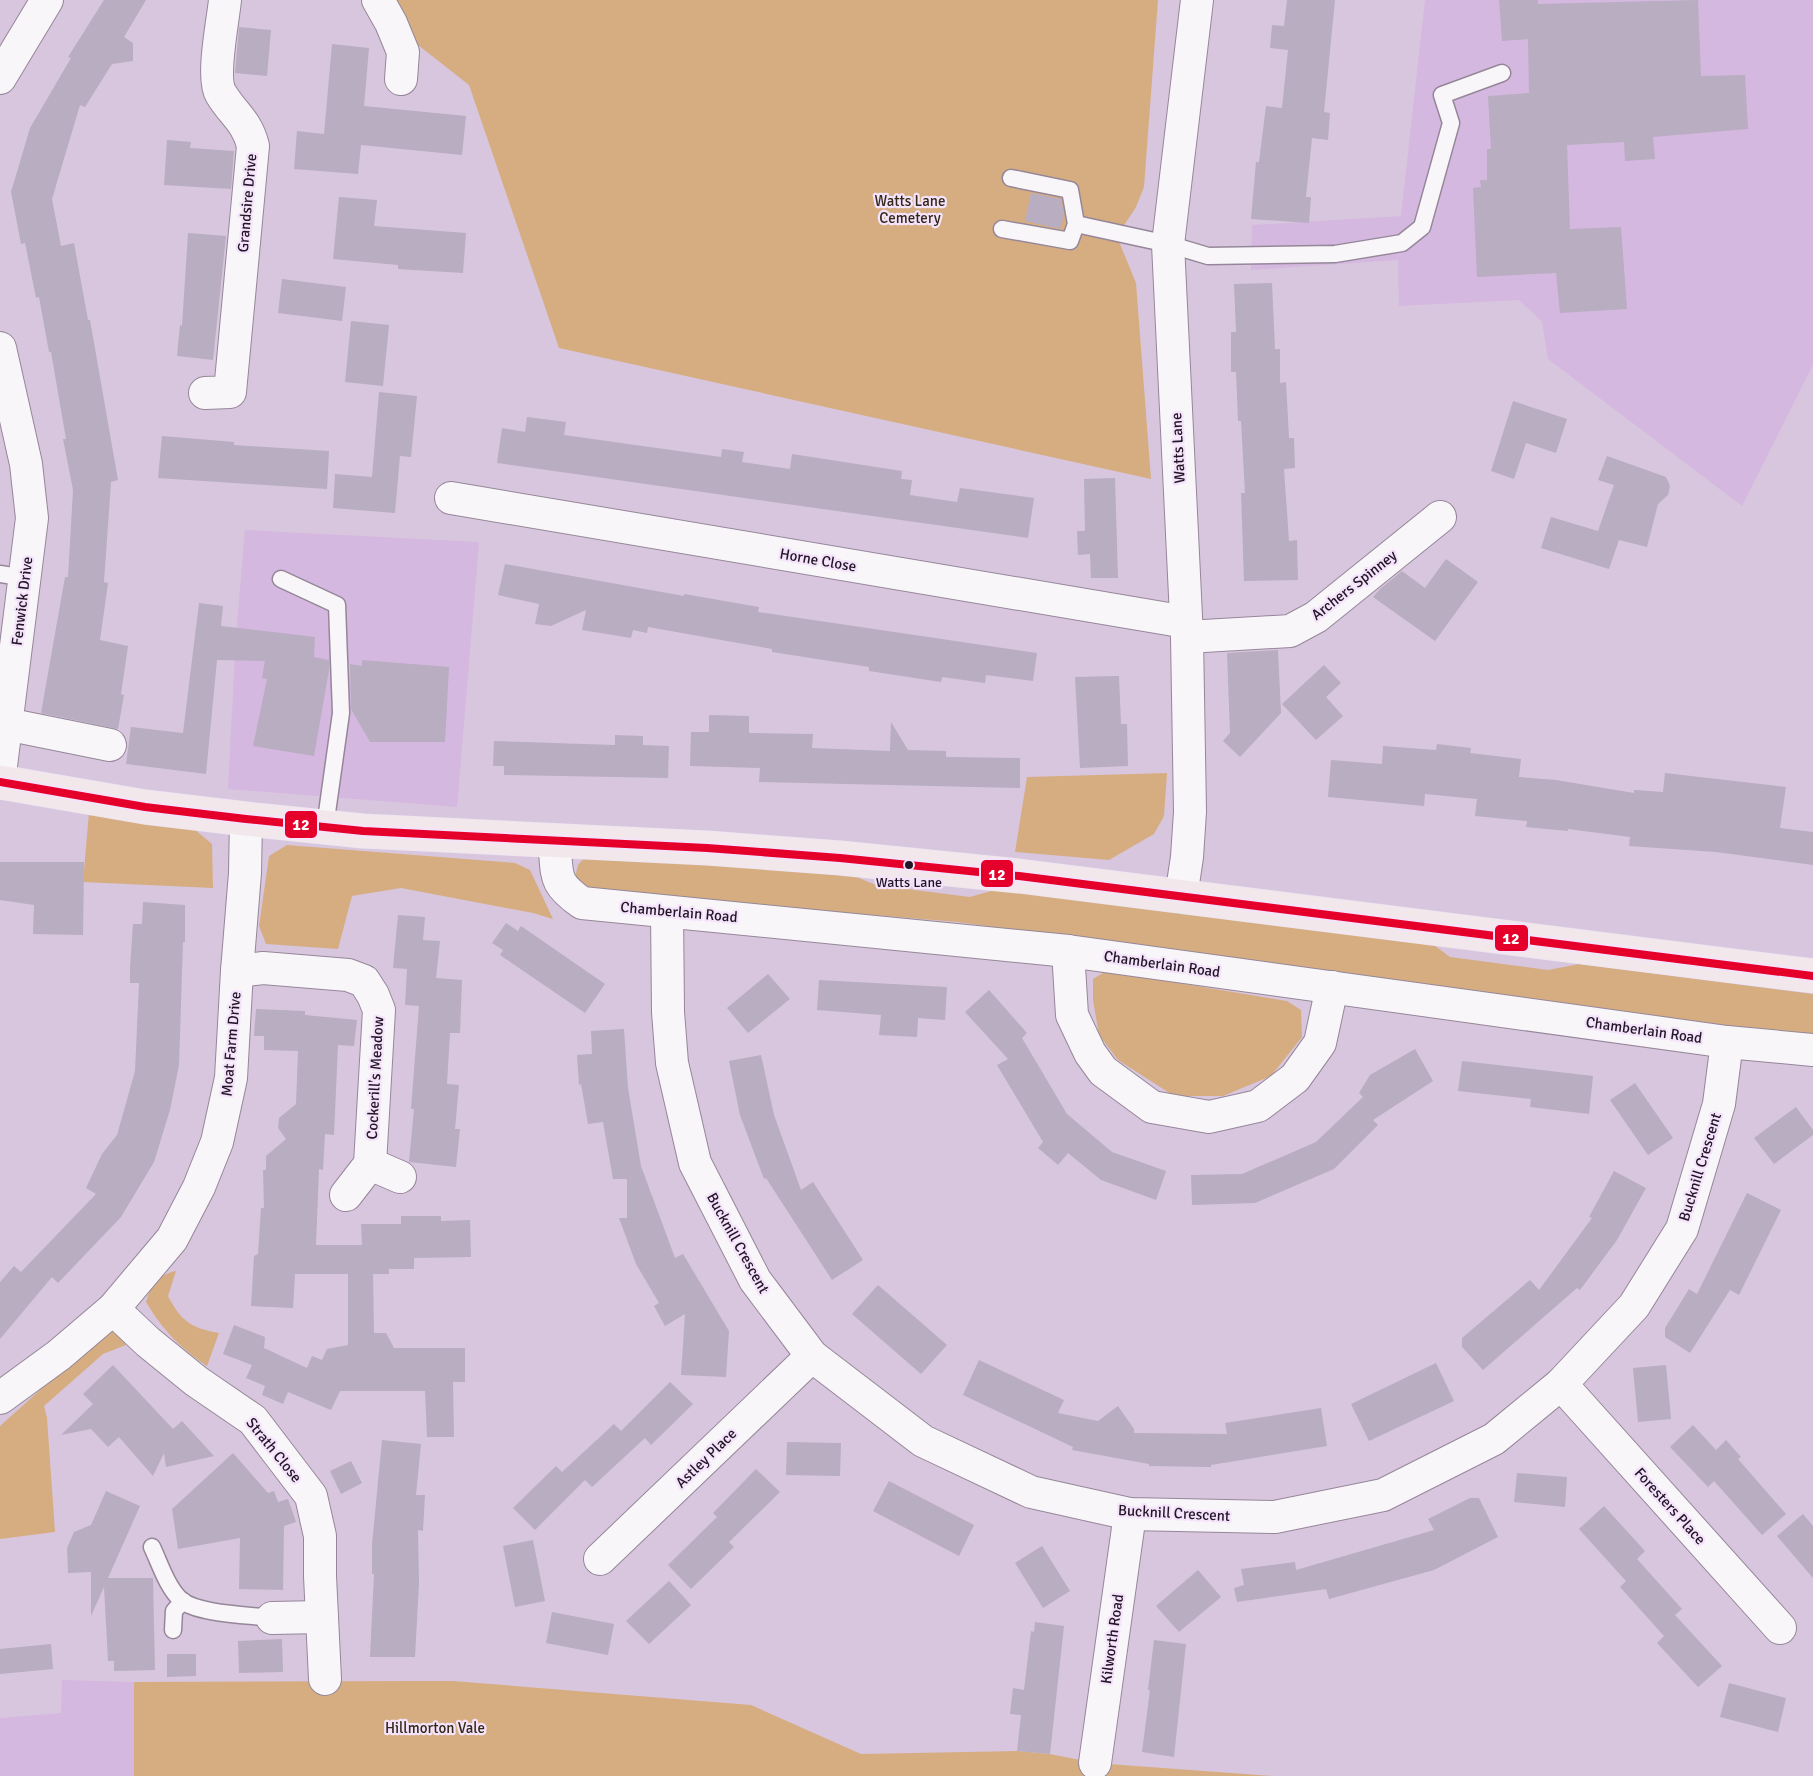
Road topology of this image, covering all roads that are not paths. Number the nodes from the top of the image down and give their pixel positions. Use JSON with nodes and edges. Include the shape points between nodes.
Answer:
{"nodes":[{"id":1,"x":47,"y":0,"type":"edge"},
{"id":2,"x":225,"y":0,"type":"edge"},
{"id":3,"x":378,"y":0,"type":"edge"},
{"id":4,"x":1197,"y":0,"type":"edge"},
{"id":5,"x":1502,"y":74,"type":"dead end"},
{"id":6,"x":0,"y":78,"type":"edge"},
{"id":7,"x":401,"y":79,"type":"dead end"},
{"id":8,"x":1011,"y":178,"type":"dead end"},
{"id":9,"x":1076,"y":224,"type":"junction"},
{"id":10,"x":1002,"y":229,"type":"dead end"},
{"id":11,"x":1168,"y":244,"type":"junction"},
{"id":12,"x":0,"y":348,"type":"edge"},
{"id":13,"x":205,"y":393,"type":"dead end"},
{"id":14,"x":0,"y":440,"type":"edge"},
{"id":15,"x":26,"y":464,"type":"junction"},
{"id":16,"x":451,"y":498,"type":"dead end"},
{"id":17,"x":1440,"y":517,"type":"dead end"},
{"id":18,"x":12,"y":576,"type":"edge"},
{"id":19,"x":281,"y":579,"type":"dead end"},
{"id":20,"x":1187,"y":630,"type":"junction"},
{"id":21,"x":6,"y":724,"type":"junction"},
{"id":22,"x":110,"y":745,"type":"dead end"},
{"id":23,"x":0,"y":774,"type":"edge"},
{"id":24,"x":0,"y":782,"type":"edge"},
{"id":25,"x":246,"y":819,"type":"junction"},
{"id":26,"x":325,"y":827,"type":"junction"},
{"id":27,"x":554,"y":841,"type":"junction"},
{"id":28,"x":1181,"y":897,"type":"junction"},
{"id":29,"x":668,"y":912,"type":"junction"},
{"id":30,"x":1068,"y":951,"type":"junction"},
{"id":31,"x":237,"y":971,"type":"junction"},
{"id":32,"x":1813,"y":976,"type":"edge"},
{"id":33,"x":1332,"y":987,"type":"junction"},
{"id":34,"x":1727,"y":1042,"type":"junction"},
{"id":35,"x":1813,"y":1050,"type":"edge"},
{"id":36,"x":370,"y":1164,"type":"junction"},
{"id":37,"x":400,"y":1177,"type":"dead end"},
{"id":38,"x":346,"y":1195,"type":"dead end"},
{"id":39,"x":112,"y":1309,"type":"junction"},
{"id":40,"x":812,"y":1356,"type":"junction"},
{"id":41,"x":1561,"y":1384,"type":"junction"},
{"id":42,"x":0,"y":1398,"type":"edge"},
{"id":43,"x":1130,"y":1514,"type":"junction"},
{"id":44,"x":152,"y":1547,"type":"dead end"},
{"id":45,"x":600,"y":1559,"type":"dead end"},
{"id":46,"x":183,"y":1601,"type":"junction"},
{"id":47,"x":322,"y":1617,"type":"junction"},
{"id":48,"x":272,"y":1618,"type":"joint"},
{"id":49,"x":1780,"y":1628,"type":"dead end"},
{"id":50,"x":172,"y":1630,"type":"dead end"},
{"id":51,"x":324,"y":1679,"type":"dead end"},
{"id":52,"x":1095,"y":1763,"type":"dead end"}],
"edges":[{"from":1,"to":6,"type":"street"},
{"from":2,"to":13,"type":"street","name":"Grandsire Drive","via":[[216,78],[220,92],[249,130],[253,146],[230,392]]},
{"from":3,"to":7,"type":"street","via":[[404,52]]},
{"from":4,"to":11,"type":"street","name":"Watts Lane"},
{"from":5,"to":11,"type":"lane","via":[[1442,95],[1451,123],[1422,226],[1402,243],[1335,254],[1208,256]]},
{"from":8,"to":9,"type":"lane","via":[[1070,190]]},
{"from":9,"to":10,"type":"lane","via":[[1070,242]]},
{"from":9,"to":11,"type":"lane"},
{"from":11,"to":20,"type":"street","name":"Watts Lane"},
{"from":12,"to":15,"type":"street","name":"Fenwick Drive"},
{"from":14,"to":15,"type":"street"},
{"from":15,"to":18,"type":"street","name":"Fenwick Drive","via":[[32,518]]},
{"from":16,"to":20,"type":"street","name":"Horne Close"},
{"from":17,"to":20,"type":"street","name":"Archers Spinney","via":[[1316,617],[1290,631]]},
{"from":18,"to":21,"type":"street","name":"Fenwick Drive"},
{"from":19,"to":26,"type":"lane","via":[[337,605],[341,713]]},
{"from":20,"to":28,"type":"street","name":"Watts Lane","via":[[1190,812]]},
{"from":21,"to":22,"type":"street"},
{"from":21,"to":23,"type":"street","name":"Fenwick Drive"},
{"from":24,"to":25,"type":"highway","via":[[145,807]]},
{"from":25,"to":26,"type":"highway"},
{"from":25,"to":31,"type":"street","name":"Moat Farm Drive"},
{"from":26,"to":27,"type":"highway"},
{"from":27,"to":28,"type":"highway","via":[[840,858]]},
{"from":27,"to":29,"type":"street","name":"Chamberlain Road","via":[[558,882],[582,903]]},
{"from":28,"to":32,"type":"highway"},
{"from":29,"to":30,"type":"street","name":"Chamberlain Road"},
{"from":29,"to":40,"type":"street","name":"Bucknill Crescent","via":[[672,1063],[695,1163],[755,1280]]},
{"from":30,"to":33,"type":"street","name":"Chamberlain Road"},
{"from":30,"to":33,"type":"street","via":[[1072,1015],[1090,1053],[1103,1071],[1152,1107],[1181,1114],[1209,1117],[1258,1106],[1294,1078],[1320,1043]]},
{"from":31,"to":36,"type":"street","name":"Cockerill's Meadow","via":[[263,968],[348,975],[364,981],[379,1010]]},
{"from":31,"to":39,"type":"street","name":"Moat Farm Drive","via":[[231,1078],[218,1142],[172,1239]]},
{"from":33,"to":34,"type":"street","name":"Chamberlain Road"},
{"from":34,"to":35,"type":"street","name":"Chamberlain Road"},
{"from":34,"to":41,"type":"street","name":"Bucknill Crescent","via":[[1719,1104],[1682,1229],[1634,1306]]},
{"from":36,"to":37,"type":"street"},
{"from":36,"to":38,"type":"street"},
{"from":39,"to":42,"type":"street","name":"Moat Farm Drive","via":[[59,1355]]},
{"from":39,"to":47,"type":"street","name":"Strath Close","via":[[196,1381],[253,1420],[311,1496],[320,1536]]},
{"from":40,"to":43,"type":"street","name":"Bucknill Crescent","via":[[923,1441],[1031,1492]]},
{"from":40,"to":45,"type":"street","name":"Astley Place"},
{"from":41,"to":43,"type":"street","name":"Bucknill Crescent","via":[[1494,1438],[1383,1496],[1275,1517]]},
{"from":41,"to":49,"type":"street","name":"Foresters Place"},
{"from":43,"to":52,"type":"street","name":"Kilworth Road"},
{"from":44,"to":46,"type":"lane"},
{"from":46,"to":48,"type":"lane","via":[[218,1612]]},
{"from":46,"to":50,"type":"lane","via":[[174,1611]]},
{"from":47,"to":48,"type":"street"},
{"from":47,"to":51,"type":"street","name":"Strath Close"}]}
